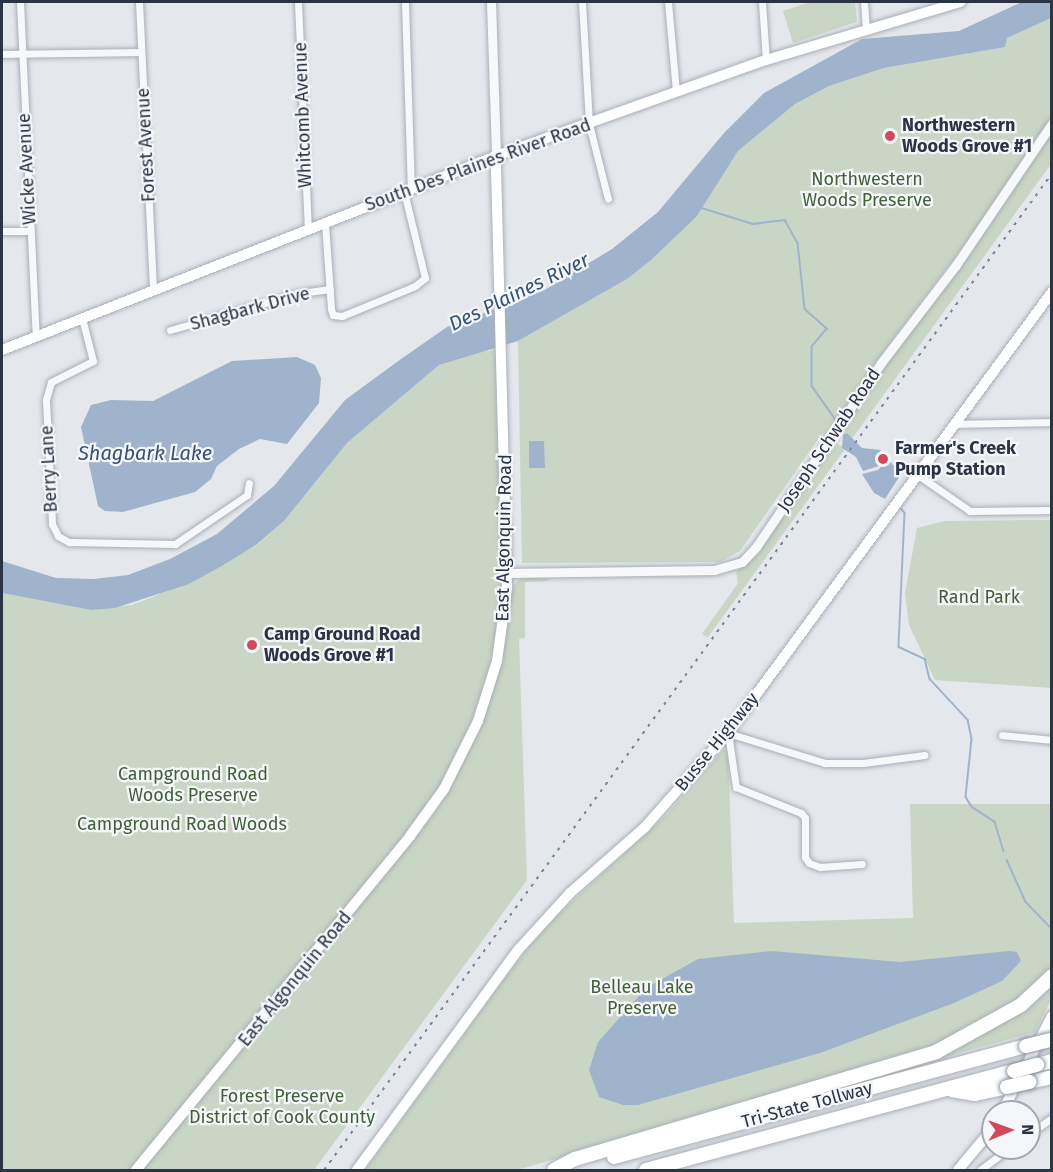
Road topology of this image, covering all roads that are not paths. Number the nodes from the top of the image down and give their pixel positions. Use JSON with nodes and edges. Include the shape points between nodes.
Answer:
{"nodes":[{"id":1,"x":20,"y":2,"type":"edge"},
{"id":2,"x":139,"y":2,"type":"edge"},
{"id":3,"x":298,"y":2,"type":"edge"},
{"id":4,"x":405,"y":2,"type":"edge"},
{"id":5,"x":491,"y":2,"type":"edge"},
{"id":6,"x":582,"y":2,"type":"edge"},
{"id":7,"x":668,"y":2,"type":"edge"},
{"id":8,"x":762,"y":2,"type":"edge"},
{"id":9,"x":864,"y":2,"type":"edge"},
{"id":10,"x":961,"y":2,"type":"edge"},
{"id":11,"x":866,"y":28,"type":"junction"},
{"id":12,"x":141,"y":52,"type":"junction"},
{"id":13,"x":2,"y":54,"type":"edge"},
{"id":14,"x":22,"y":54,"type":"junction"},
{"id":15,"x":766,"y":60,"type":"junction"},
{"id":16,"x":676,"y":92,"type":"junction"},
{"id":17,"x":1052,"y":123,"type":"edge"},
{"id":18,"x":589,"y":124,"type":"junction"},
{"id":19,"x":496,"y":156,"type":"junction"},
{"id":20,"x":407,"y":191,"type":"junction"},
{"id":21,"x":608,"y":199,"type":"dead end"},
{"id":22,"x":325,"y":222,"type":"junction"},
{"id":23,"x":308,"y":229,"type":"junction"},
{"id":24,"x":2,"y":231,"type":"edge"},
{"id":25,"x":30,"y":231,"type":"junction"},
{"id":26,"x":153,"y":289,"type":"junction"},
{"id":27,"x":330,"y":289,"type":"junction"},
{"id":28,"x":1052,"y":292,"type":"edge"},
{"id":29,"x":82,"y":318,"type":"junction"},
{"id":30,"x":170,"y":330,"type":"dead end"},
{"id":31,"x":36,"y":337,"type":"junction"},
{"id":32,"x":2,"y":350,"type":"edge"},
{"id":33,"x":1052,"y":422,"type":"edge"},
{"id":34,"x":955,"y":424,"type":"junction"},
{"id":35,"x":918,"y":475,"type":"junction"},
{"id":36,"x":249,"y":483,"type":"dead end"},
{"id":37,"x":1052,"y":510,"type":"edge"},
{"id":38,"x":507,"y":573,"type":"junction"},
{"id":39,"x":728,"y":733,"type":"junction"},
{"id":40,"x":1002,"y":735,"type":"dead end"},
{"id":41,"x":1052,"y":740,"type":"edge"},
{"id":42,"x":924,"y":755,"type":"dead end"},
{"id":43,"x":862,"y":864,"type":"dead end"},
{"id":44,"x":1052,"y":976,"type":"edge"},
{"id":45,"x":1052,"y":1016,"type":"edge"},
{"id":46,"x":1051,"y":1039,"type":"edge"},
{"id":47,"x":1052,"y":1061,"type":"edge"},
{"id":48,"x":1052,"y":1077,"type":"edge"},
{"id":49,"x":947,"y":1089,"type":"junction"},
{"id":50,"x":1008,"y":1100,"type":"edge"},
{"id":51,"x":981,"y":1142,"type":"edge"},
{"id":52,"x":993,"y":1160,"type":"edge"},
{"id":53,"x":136,"y":1170,"type":"edge"},
{"id":54,"x":357,"y":1170,"type":"edge"},
{"id":55,"x":554,"y":1170,"type":"edge"},
{"id":56,"x":563,"y":1170,"type":"edge"},
{"id":57,"x":646,"y":1170,"type":"edge"},
{"id":58,"x":958,"y":1170,"type":"edge"},
{"id":59,"x":980,"y":1170,"type":"edge"}],
"edges":[{"from":1,"to":14,"type":"street","name":"Wicke Avenue"},
{"from":2,"to":12,"type":"street","name":"Forest Avenue"},
{"from":3,"to":23,"type":"street","name":"Whitcomb Avenue"},
{"from":4,"to":20,"type":"street"},
{"from":5,"to":19,"type":"street","name":"East Algonquin Road"},
{"from":6,"to":18,"type":"street"},
{"from":7,"to":16,"type":"street"},
{"from":8,"to":15,"type":"street"},
{"from":9,"to":11,"type":"street"},
{"from":10,"to":11,"type":"main road","name":"South Des Plaines River Road"},
{"from":11,"to":15,"type":"main road","name":"South Des Plaines River Road"},
{"from":12,"to":14,"type":"street"},
{"from":12,"to":26,"type":"street","name":"Forest Avenue"},
{"from":13,"to":14,"type":"street"},
{"from":14,"to":25,"type":"street","name":"Wicke Avenue"},
{"from":15,"to":16,"type":"main road","name":"South Des Plaines River Road"},
{"from":16,"to":18,"type":"main road","name":"South Des Plaines River Road"},
{"from":17,"to":38,"type":"street","name":"Joseph Schwab Road","via":[[956,265],[881,363],[742,562],[714,570]]},
{"from":18,"to":19,"type":"main road","name":"South Des Plaines River Road"},
{"from":18,"to":21,"type":"street"},
{"from":19,"to":20,"type":"main road","name":"South Des Plaines River Road"},
{"from":19,"to":38,"type":"main road","name":"East Algonquin Road"},
{"from":20,"to":22,"type":"main road","name":"South Des Plaines River Road"},
{"from":20,"to":27,"type":"street","via":[[425,278],[415,286],[342,316],[333,315]]},
{"from":22,"to":23,"type":"main road","name":"South Des Plaines River Road"},
{"from":22,"to":27,"type":"street"},
{"from":23,"to":26,"type":"main road","name":"South Des Plaines River Road"},
{"from":24,"to":25,"type":"street"},
{"from":25,"to":31,"type":"street","name":"Wicke Avenue"},
{"from":26,"to":29,"type":"main road","name":"South Des Plaines River Road"},
{"from":27,"to":30,"type":"street","name":"Shagbark Drive","via":[[301,293]]},
{"from":28,"to":34,"type":"main road","name":"Busse Highway"},
{"from":29,"to":31,"type":"main road","name":"South Des Plaines River Road"},
{"from":29,"to":36,"type":"street","name":"Berry Lane","via":[[93,361],[51,382],[46,400],[52,524],[58,536],[69,542],[175,544],[247,495]]},
{"from":31,"to":32,"type":"main road","name":"South Des Plaines River Road"},
{"from":33,"to":34,"type":"street"},
{"from":34,"to":35,"type":"main road","name":"Busse Highway"},
{"from":35,"to":37,"type":"street","via":[[970,511]]},
{"from":35,"to":39,"type":"main road","name":"Busse Highway"},
{"from":38,"to":53,"type":"main road","name":"East Algonquin Road","via":[[503,629],[489,689],[470,739],[444,789],[410,836]]},
{"from":39,"to":42,"type":"street","via":[[825,763],[863,763]]},
{"from":39,"to":43,"type":"street","via":[[736,787],[801,813],[805,818],[805,857],[809,863],[820,867]]},
{"from":39,"to":54,"type":"main road","name":"Busse Highway","via":[[645,827],[570,893],[518,950]]},
{"from":40,"to":41,"type":"street"},
{"from":44,"to":55,"type":"highway","via":[[1021,1005],[936,1052],[575,1159]]},
{"from":45,"to":50,"type":"main road"},
{"from":46,"to":56,"type":"highway","name":"Tri-State Tollway","bridge":true},
{"from":47,"to":49,"type":"highway","name":"Tri-State Tollway","bridge":true},
{"from":48,"to":49,"type":"highway","bridge":true,"via":[[975,1094]]},
{"from":49,"to":57,"type":"highway","name":"Tri-State Tollway"},
{"from":51,"to":58,"type":"main road"},
{"from":52,"to":59,"type":"street"}]}
